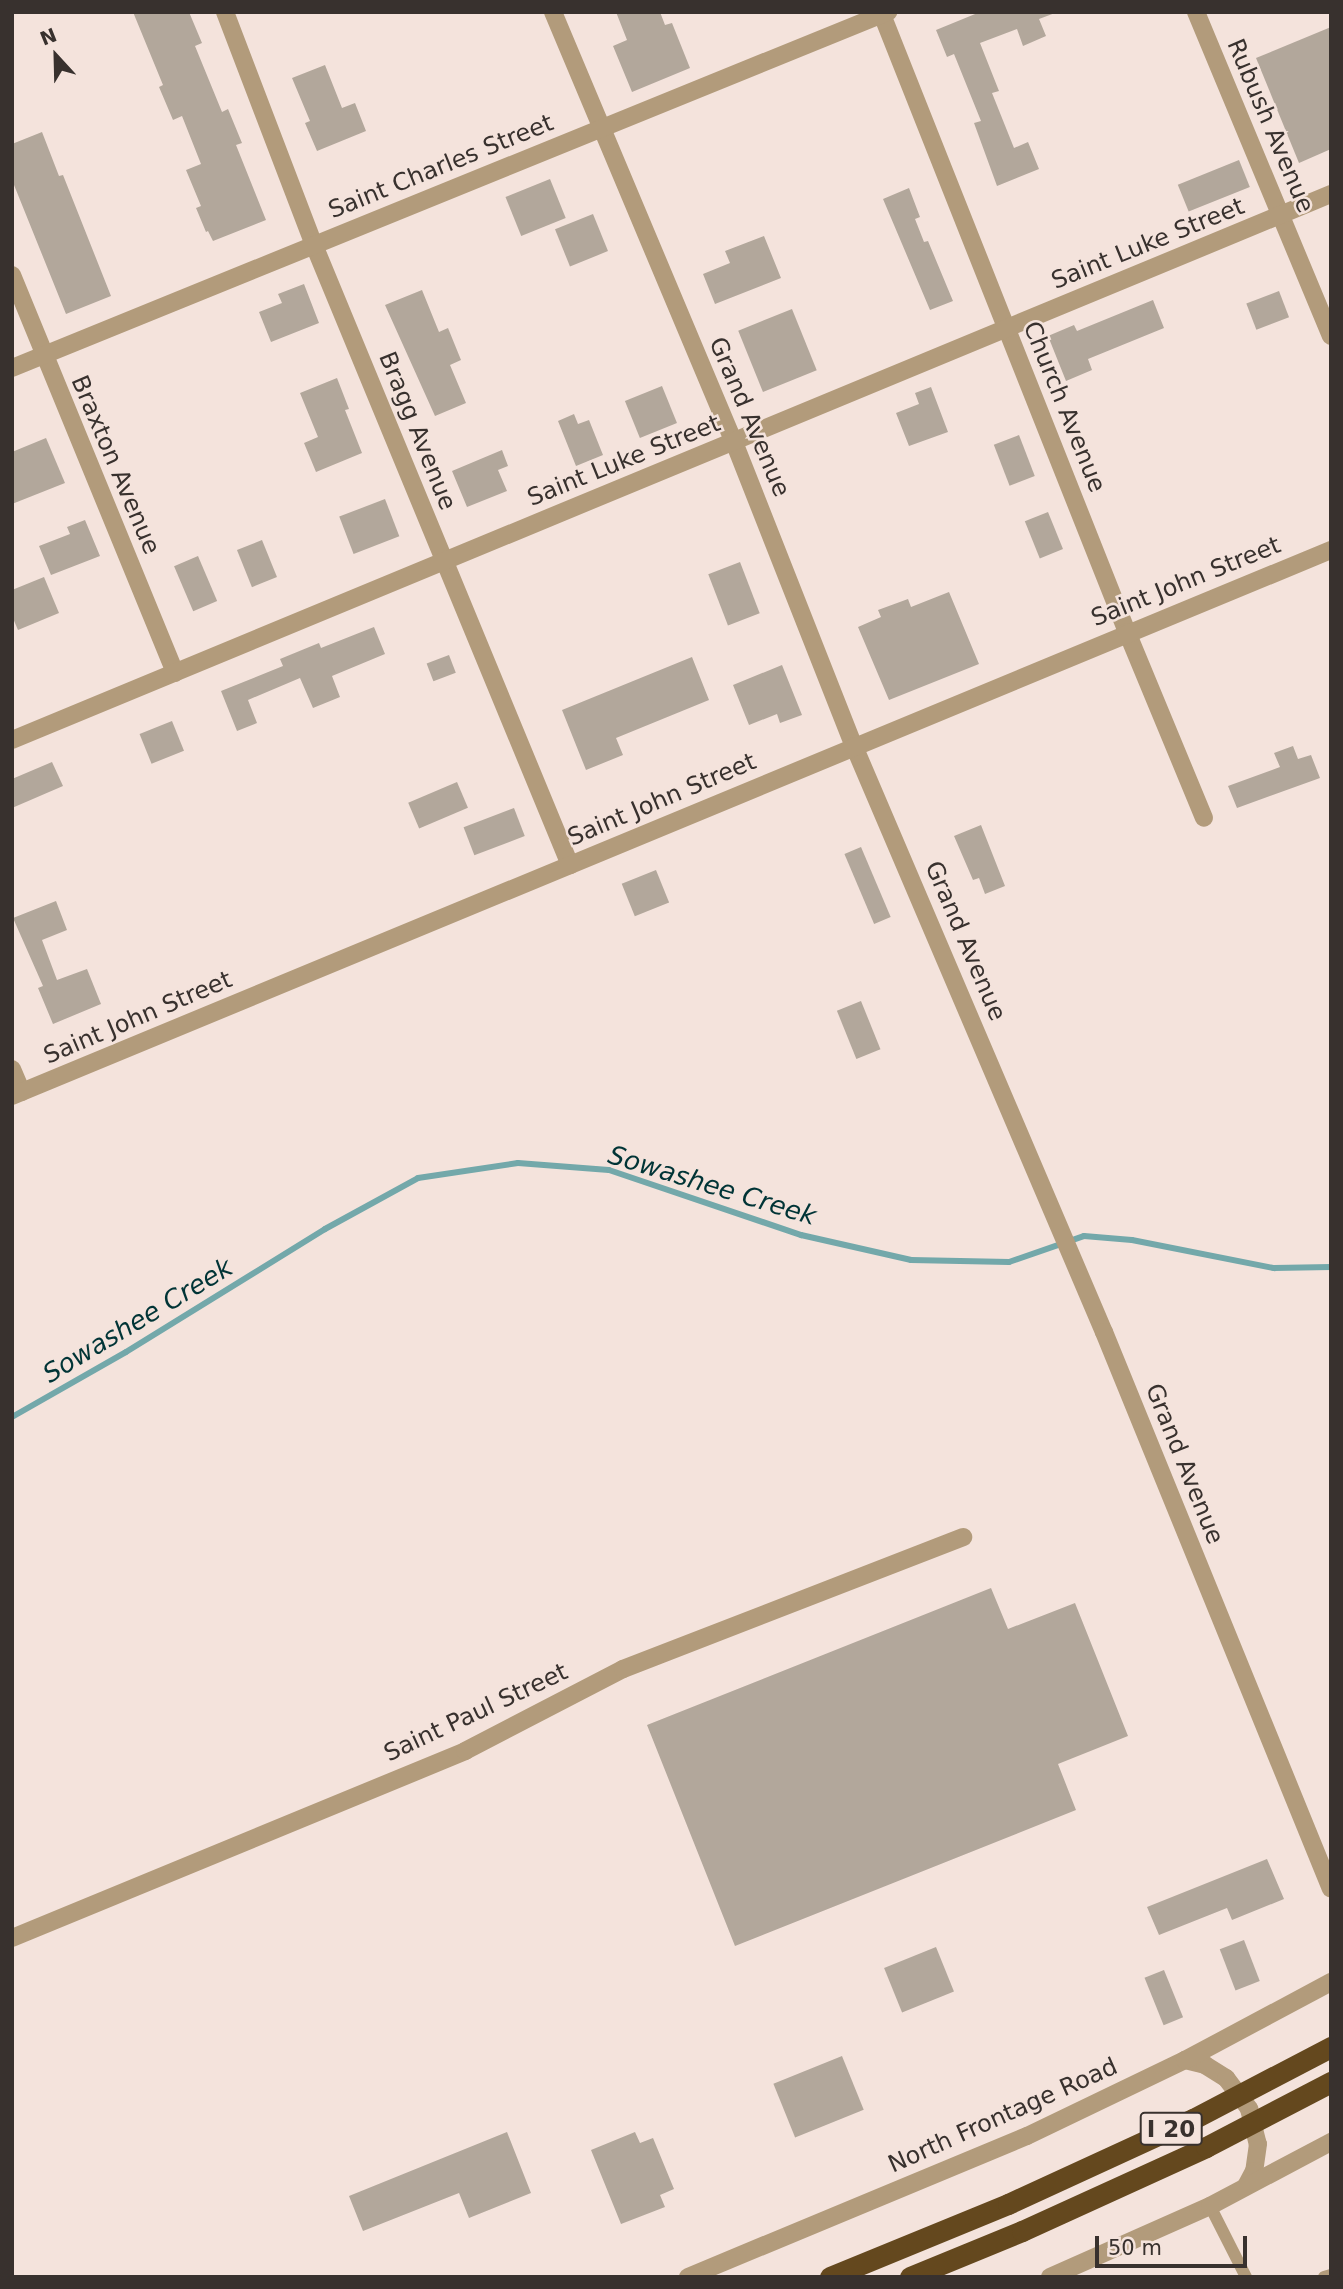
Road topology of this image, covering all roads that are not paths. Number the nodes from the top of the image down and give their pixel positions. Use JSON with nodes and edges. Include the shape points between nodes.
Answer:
{"nodes":[{"id":1,"x":225,"y":12,"type":"edge"},
{"id":2,"x":553,"y":12,"type":"edge"},
{"id":3,"x":1196,"y":12,"type":"edge"},
{"id":4,"x":884,"y":13,"type":"edge"},
{"id":5,"x":600,"y":129,"type":"junction"},
{"id":6,"x":1331,"y":194,"type":"edge"},
{"id":7,"x":1281,"y":216,"type":"junction"},
{"id":8,"x":314,"y":245,"type":"junction"},
{"id":9,"x":12,"y":275,"type":"edge"},
{"id":10,"x":1007,"y":329,"type":"junction"},
{"id":11,"x":1331,"y":336,"type":"edge"},
{"id":12,"x":43,"y":355,"type":"junction"},
{"id":13,"x":12,"y":368,"type":"edge"},
{"id":14,"x":734,"y":442,"type":"junction"},
{"id":15,"x":1331,"y":550,"type":"edge"},
{"id":16,"x":444,"y":561,"type":"junction"},
{"id":17,"x":1127,"y":632,"type":"junction"},
{"id":18,"x":175,"y":673,"type":"junction"},
{"id":19,"x":12,"y":740,"type":"edge"},
{"id":20,"x":854,"y":746,"type":"junction"},
{"id":21,"x":1204,"y":818,"type":"dead end"},
{"id":22,"x":570,"y":865,"type":"junction"},
{"id":23,"x":12,"y":1069,"type":"edge"},
{"id":24,"x":17,"y":1094,"type":"edge"},
{"id":25,"x":962,"y":1537,"type":"dead end"},
{"id":26,"x":1331,"y":1889,"type":"edge"},
{"id":27,"x":12,"y":1938,"type":"edge"},
{"id":28,"x":1331,"y":1982,"type":"edge"},
{"id":29,"x":1331,"y":2047,"type":"edge"},
{"id":30,"x":1185,"y":2060,"type":"junction"},
{"id":31,"x":1331,"y":2082,"type":"edge"},
{"id":32,"x":1331,"y":2142,"type":"edge"},
{"id":33,"x":1247,"y":2186,"type":"junction"},
{"id":34,"x":1210,"y":2206,"type":"junction"},
{"id":35,"x":1331,"y":2275,"type":"edge"},
{"id":36,"x":688,"y":2277,"type":"edge"},
{"id":37,"x":830,"y":2277,"type":"edge"},
{"id":38,"x":910,"y":2277,"type":"edge"},
{"id":39,"x":1050,"y":2277,"type":"edge"},
{"id":40,"x":1246,"y":2277,"type":"edge"},
{"id":41,"x":1324,"y":2277,"type":"edge"}],
"edges":[{"from":1,"to":8,"type":"street","name":"Bragg Avenue"},
{"from":2,"to":5,"type":"street","name":"Grand Avenue"},
{"from":3,"to":7,"type":"street","name":"Rubush Avenue"},
{"from":4,"to":5,"type":"street","name":"Saint Charles Street"},
{"from":4,"to":10,"type":"street","name":"Church Avenue"},
{"from":5,"to":8,"type":"street","name":"Saint Charles Street"},
{"from":5,"to":14,"type":"street","name":"Grand Avenue"},
{"from":6,"to":7,"type":"street","name":"Saint Luke Street"},
{"from":7,"to":10,"type":"street","name":"Saint Luke Street"},
{"from":7,"to":11,"type":"street","name":"Rubush Avenue"},
{"from":8,"to":12,"type":"street","name":"Saint Charles Street"},
{"from":8,"to":16,"type":"street","name":"Bragg Avenue"},
{"from":9,"to":12,"type":"street","name":"Braxton Avenue"},
{"from":10,"to":14,"type":"street","name":"Saint Luke Street"},
{"from":10,"to":17,"type":"street","name":"Church Avenue"},
{"from":12,"to":13,"type":"street","name":"Saint Charles Street"},
{"from":12,"to":18,"type":"street","name":"Braxton Avenue"},
{"from":14,"to":16,"type":"street","name":"Saint Luke Street"},
{"from":14,"to":20,"type":"street","name":"Grand Avenue"},
{"from":15,"to":17,"type":"street","name":"Saint John Street"},
{"from":16,"to":18,"type":"street","name":"Saint Luke Street"},
{"from":16,"to":22,"type":"street","name":"Bragg Avenue"},
{"from":17,"to":20,"type":"street","name":"Saint John Street"},
{"from":17,"to":21,"type":"street","name":"Church Avenue"},
{"from":18,"to":19,"type":"street","name":"Saint Luke Street"},
{"from":20,"to":22,"type":"street","name":"Saint John Street"},
{"from":20,"to":26,"type":"street","name":"Grand Avenue","via":[[1032,1158]]},
{"from":22,"to":24,"type":"street","name":"Saint John Street"},
{"from":23,"to":24,"type":"street"},
{"from":25,"to":27,"type":"street","name":"Saint Paul Street","via":[[623,1669],[465,1751]]},
{"from":28,"to":30,"type":"street","name":"North Frontage Road"},
{"from":29,"to":37,"type":"highway","number":"I 20","bridge":true,"via":[[1193,2119],[1008,2204]]},
{"from":30,"to":33,"type":"street","via":[[1226,2078],[1249,2109],[1258,2144]]},
{"from":30,"to":36,"type":"street","name":"North Frontage Road","via":[[1027,2136]]},
{"from":31,"to":38,"type":"highway","number":"I 20","bridge":true,"via":[[1206,2147]]},
{"from":32,"to":33,"type":"street"},
{"from":33,"to":34,"type":"street"},
{"from":34,"to":39,"type":"street"},
{"from":34,"to":40,"type":"lane"},
{"from":35,"to":41,"type":"lane"}]}
